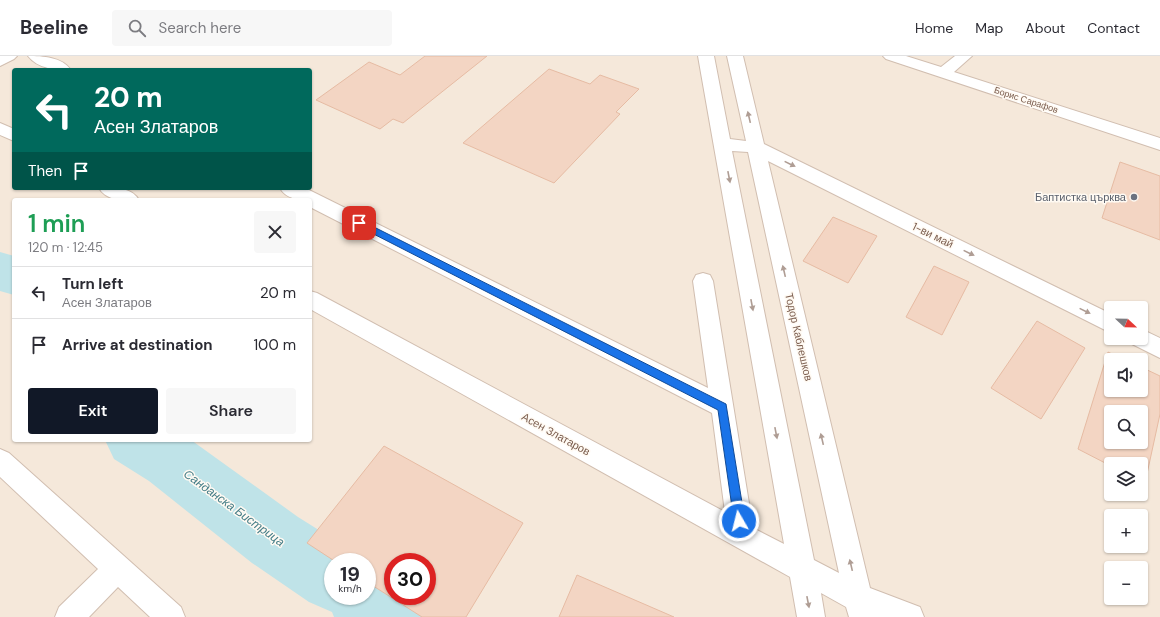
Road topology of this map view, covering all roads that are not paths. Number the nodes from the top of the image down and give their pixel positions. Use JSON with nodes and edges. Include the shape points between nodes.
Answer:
{"nodes":[{"id":1,"x":9,"y":56,"type":"edge"},
{"id":2,"x":36,"y":56,"type":"edge"},
{"id":3,"x":706,"y":56,"type":"edge"},
{"id":4,"x":735,"y":56,"type":"edge"},
{"id":5,"x":891,"y":56,"type":"edge"},
{"id":6,"x":964,"y":56,"type":"edge"},
{"id":7,"x":0,"y":61,"type":"edge"},
{"id":8,"x":59,"y":68,"type":"edge"},
{"id":9,"x":943,"y":73,"type":"junction"},
{"id":10,"x":0,"y":128,"type":"edge"},
{"id":11,"x":12,"y":135,"type":"edge"},
{"id":12,"x":722,"y":144,"type":"junction"},
{"id":13,"x":1160,"y":144,"type":"edge"},
{"id":14,"x":755,"y":147,"type":"junction"},
{"id":15,"x":112,"y":190,"type":"edge"},
{"id":16,"x":293,"y":190,"type":"edge"},
{"id":17,"x":126,"y":198,"type":"edge"},
{"id":18,"x":309,"y":198,"type":"edge"},
{"id":19,"x":312,"y":200,"type":"edge"},
{"id":20,"x":703,"y":282,"type":"dead end"},
{"id":21,"x":312,"y":300,"type":"edge"},
{"id":22,"x":1104,"y":321,"type":"edge"},
{"id":23,"x":1148,"y":342,"type":"edge"},
{"id":24,"x":1160,"y":349,"type":"edge"},
{"id":25,"x":723,"y":407,"type":"junction"},
{"id":26,"x":0,"y":461,"type":"edge"},
{"id":27,"x":741,"y":536,"type":"junction"},
{"id":28,"x":802,"y":568,"type":"junction"},
{"id":29,"x":117,"y":569,"type":"junction"},
{"id":30,"x":861,"y":608,"type":"edge"},
{"id":31,"x":68,"y":617,"type":"edge"},
{"id":32,"x":171,"y":617,"type":"edge"},
{"id":33,"x":811,"y":617,"type":"edge"},
{"id":34,"x":910,"y":617,"type":"edge"}],
"edges":[{"from":1,"to":7,"type":"street"},
{"from":2,"to":8,"type":"street"},
{"from":3,"to":12,"type":"street"},
{"from":14,"to":4,"type":"street","name":"Тодор Каблешков","one_way":true},
{"from":5,"to":9,"type":"street","name":"Борис Сарафов"},
{"from":6,"to":9,"type":"street"},
{"from":9,"to":13,"type":"street","name":"Борис Сарафов"},
{"from":10,"to":11,"type":"street"},
{"from":12,"to":14,"type":"street"},
{"from":12,"to":28,"type":"street","one_way":true},
{"from":14,"to":22,"type":"street","name":"1-ви май","one_way":true},
{"from":30,"to":14,"type":"street","name":"Тодор Каблешков","one_way":true},
{"from":15,"to":17,"type":"street"},
{"from":16,"to":18,"type":"street"},
{"from":19,"to":25,"type":"street"},
{"from":20,"to":25,"type":"street"},
{"from":21,"to":27,"type":"street","name":"Асен Златаров"},
{"from":23,"to":24,"type":"street"},
{"from":25,"to":27,"type":"street"},
{"from":26,"to":29,"type":"street"},
{"from":27,"to":28,"type":"street","name":"Асен Златаров"},
{"from":28,"to":30,"type":"street","name":"Асен Златаров"},
{"from":28,"to":33,"type":"street","one_way":true},
{"from":29,"to":31,"type":"street"},
{"from":29,"to":32,"type":"street"},
{"from":30,"to":34,"type":"street","name":"Асен Златаров"}]}
